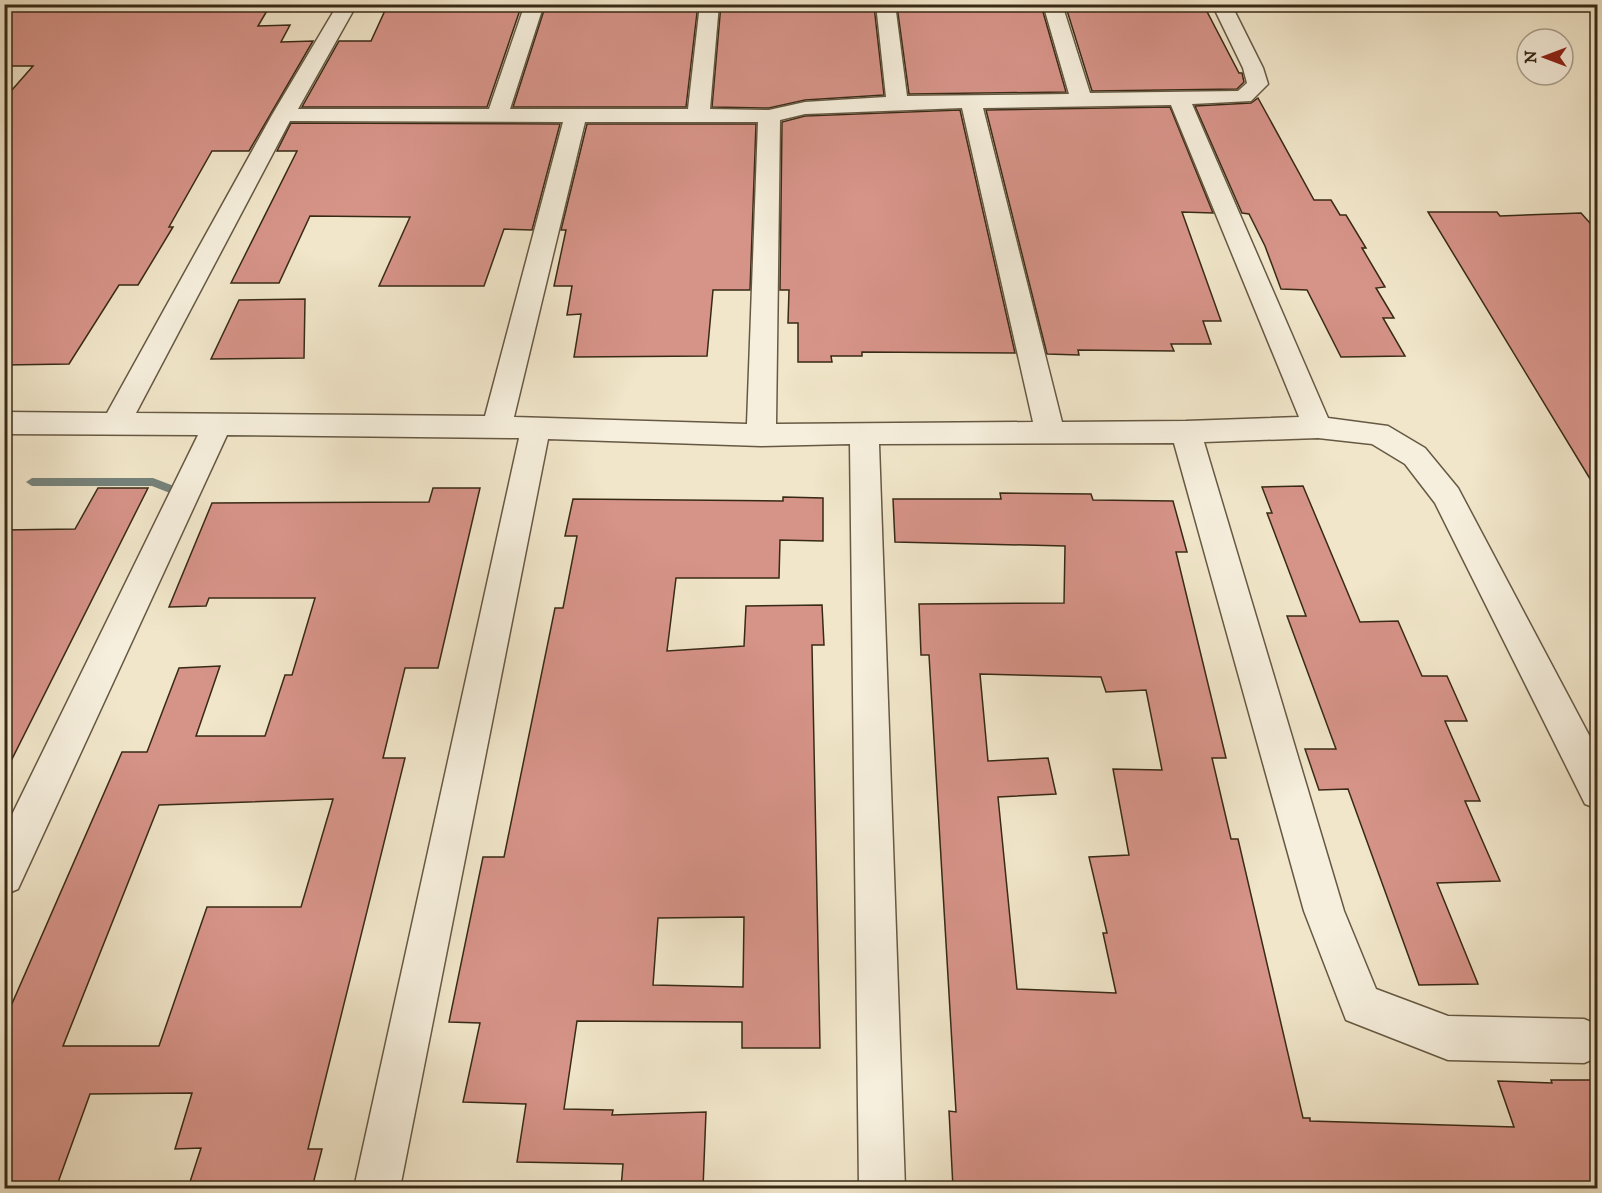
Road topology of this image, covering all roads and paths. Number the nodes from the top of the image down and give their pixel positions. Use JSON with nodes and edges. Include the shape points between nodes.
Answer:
{"nodes":[{"id":1,"x":348,"y":4,"type":"edge"},
{"id":2,"x":535,"y":4,"type":"edge"},
{"id":3,"x":710,"y":4,"type":"edge"},
{"id":4,"x":885,"y":4,"type":"edge"},
{"id":5,"x":1052,"y":4,"type":"edge"},
{"id":6,"x":1221,"y":4,"type":"edge"},
{"id":7,"x":1081,"y":99,"type":"junction"},
{"id":8,"x":1179,"y":99,"type":"junction"},
{"id":9,"x":971,"y":101,"type":"junction"},
{"id":10,"x":897,"y":103,"type":"junction"},
{"id":11,"x":283,"y":115,"type":"junction"},
{"id":12,"x":576,"y":115,"type":"junction"},
{"id":13,"x":497,"y":116,"type":"junction"},
{"id":14,"x":769,"y":116,"type":"junction"},
{"id":15,"x":698,"y":117,"type":"junction"},
{"id":16,"x":117,"y":422,"type":"junction"},
{"id":17,"x":4,"y":423,"type":"edge"},
{"id":18,"x":218,"y":425,"type":"junction"},
{"id":19,"x":1318,"y":427,"type":"junction"},
{"id":20,"x":497,"y":428,"type":"junction"},
{"id":21,"x":536,"y":430,"type":"junction"},
{"id":22,"x":1050,"y":431,"type":"junction"},
{"id":23,"x":1186,"y":432,"type":"junction"},
{"id":24,"x":864,"y":433,"type":"junction"},
{"id":25,"x":761,"y":435,"type":"junction"},
{"id":26,"x":1598,"y":790,"type":"edge"},
{"id":27,"x":4,"y":875,"type":"edge"},
{"id":28,"x":1584,"y":1041,"type":"dead end"},
{"id":29,"x":377,"y":1188,"type":"edge"},
{"id":30,"x":882,"y":1188,"type":"edge"}],
"edges":[{"from":1,"to":11,"type":"street"},
{"from":2,"to":13,"type":"street"},
{"from":3,"to":15,"type":"street"},
{"from":4,"to":10,"type":"street"},
{"from":5,"to":7,"type":"street"},
{"from":6,"to":8,"type":"street","via":[[1258,84],[1245,97]]},
{"from":7,"to":8,"type":"street"},
{"from":7,"to":9,"type":"street"},
{"from":8,"to":19,"type":"street"},
{"from":9,"to":10,"type":"street"},
{"from":9,"to":22,"type":"street"},
{"from":10,"to":14,"type":"street","via":[[805,108]]},
{"from":11,"to":13,"type":"street"},
{"from":11,"to":16,"type":"street"},
{"from":12,"to":13,"type":"street"},
{"from":12,"to":15,"type":"street"},
{"from":12,"to":20,"type":"street"},
{"from":14,"to":15,"type":"street"},
{"from":14,"to":25,"type":"street"},
{"from":16,"to":17,"type":"street"},
{"from":16,"to":18,"type":"street"},
{"from":18,"to":20,"type":"street"},
{"from":18,"to":27,"type":"street"},
{"from":19,"to":23,"type":"street"},
{"from":19,"to":26,"type":"street","via":[[1378,434],[1415,456],[1447,496]]},
{"from":20,"to":21,"type":"street"},
{"from":21,"to":25,"type":"street"},
{"from":21,"to":29,"type":"street"},
{"from":22,"to":23,"type":"street"},
{"from":22,"to":24,"type":"street"},
{"from":23,"to":28,"type":"street","via":[[1324,911],[1361,1005],[1448,1038]]},
{"from":24,"to":25,"type":"street"},
{"from":24,"to":30,"type":"street"}]}
